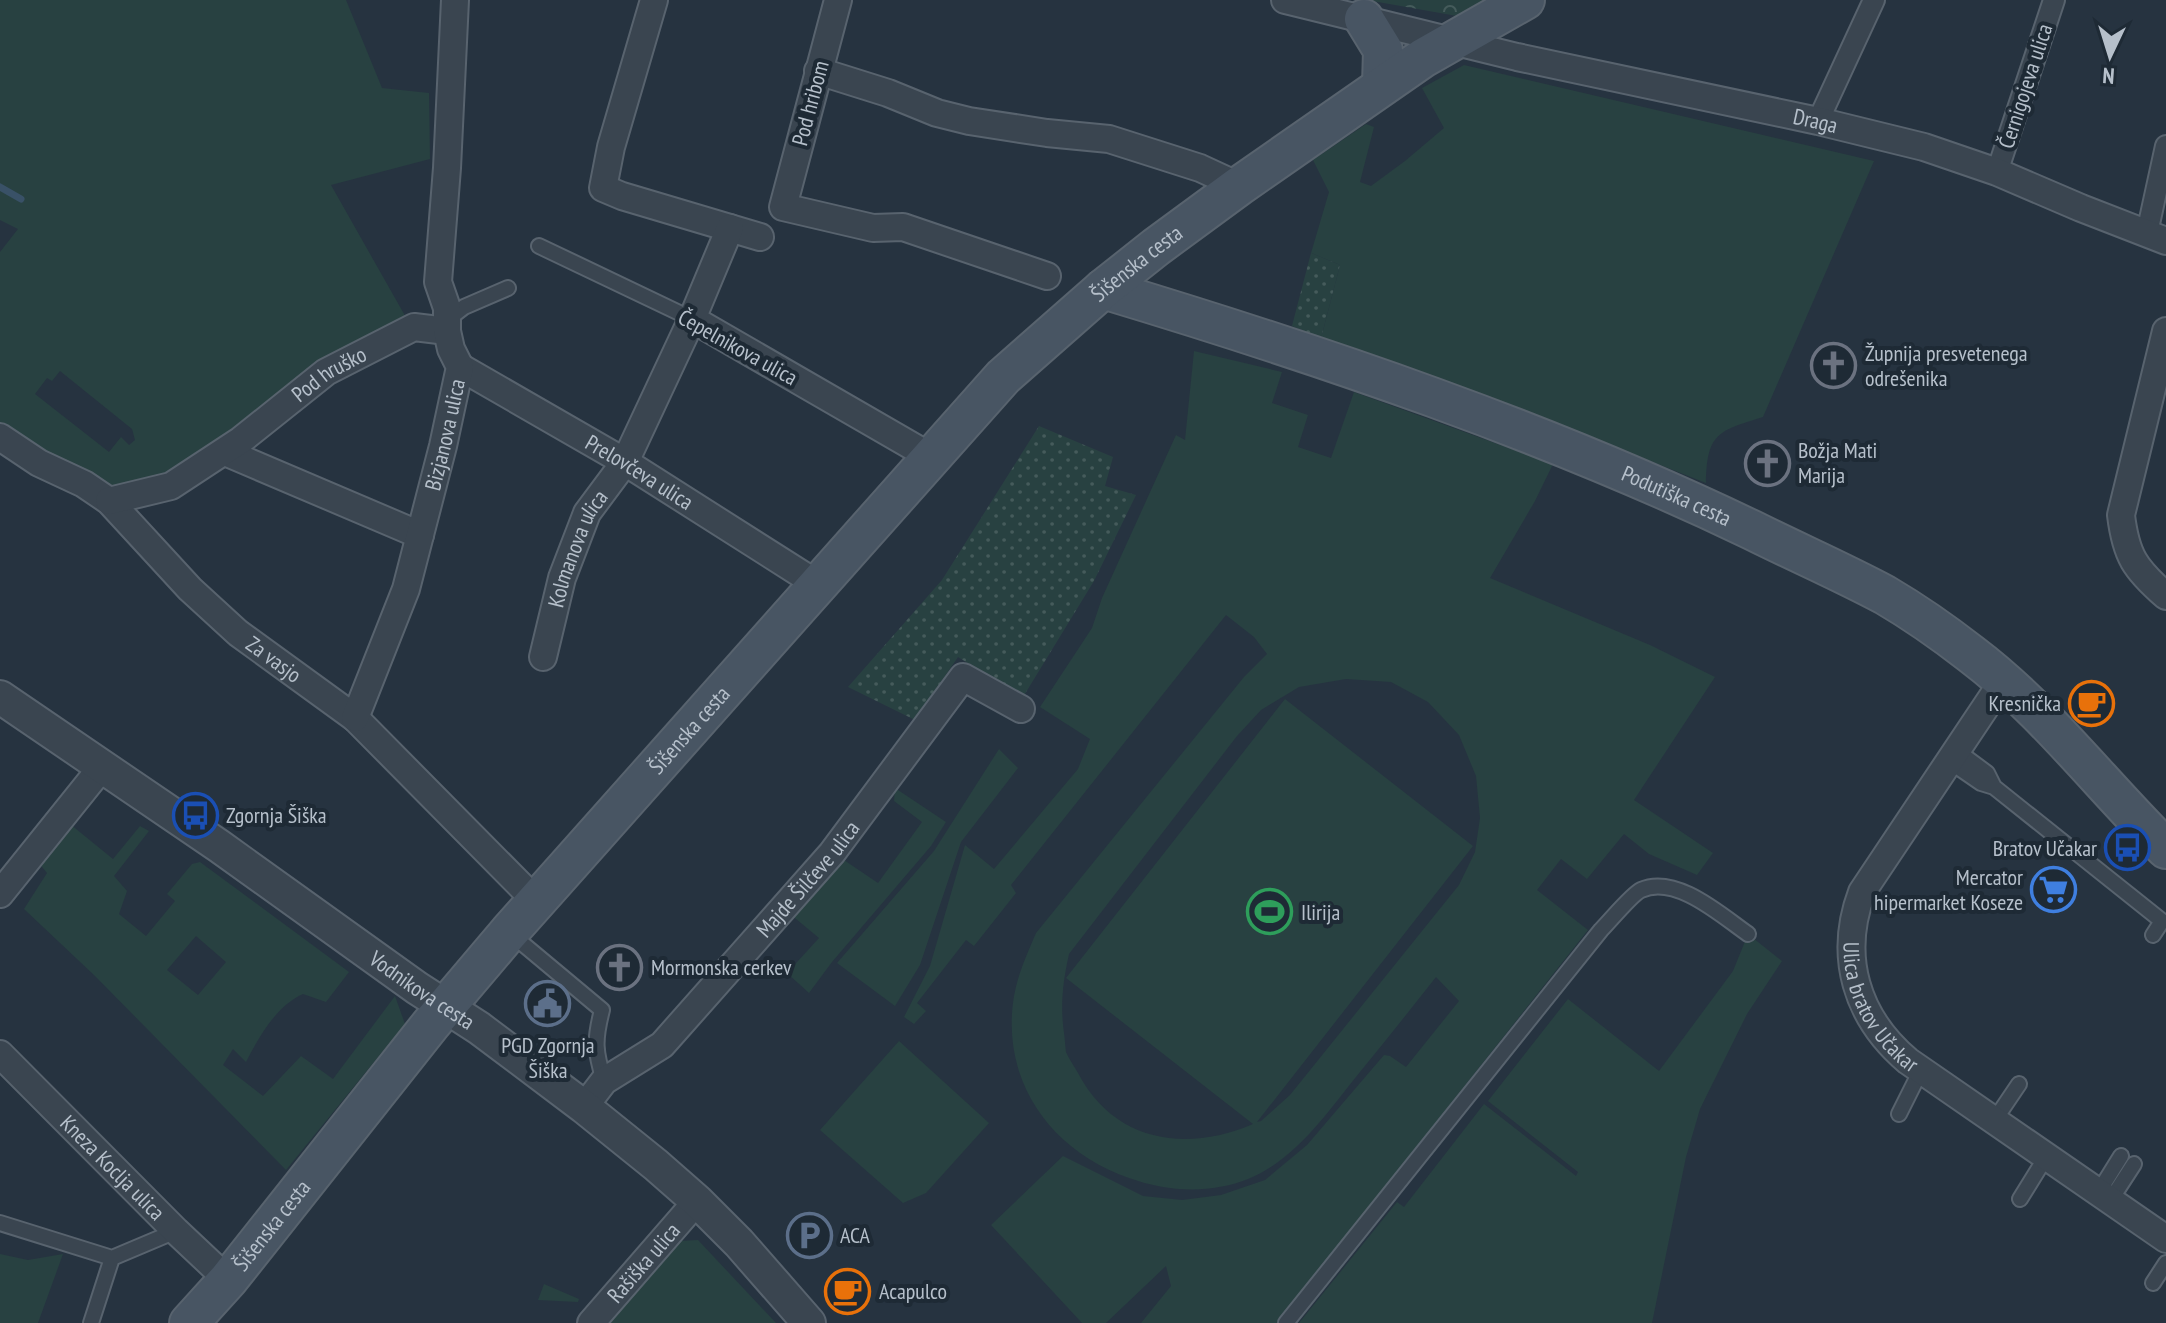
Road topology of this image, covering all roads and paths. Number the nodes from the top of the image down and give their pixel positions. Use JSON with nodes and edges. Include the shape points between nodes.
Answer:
{"nodes":[{"id":1,"x":455,"y":0,"type":"edge"},
{"id":2,"x":654,"y":0,"type":"edge"},
{"id":3,"x":838,"y":0,"type":"edge"},
{"id":4,"x":1285,"y":0,"type":"edge"},
{"id":5,"x":1525,"y":0,"type":"edge"},
{"id":6,"x":1874,"y":0,"type":"edge"},
{"id":7,"x":2054,"y":0,"type":"edge"},
{"id":8,"x":1364,"y":19,"type":"junction"},
{"id":9,"x":1454,"y":41,"type":"junction"},
{"id":10,"x":818,"y":71,"type":"junction"},
{"id":11,"x":1382,"y":85,"type":"junction"},
{"id":12,"x":1818,"y":121,"type":"junction"},
{"id":13,"x":2166,"y":146,"type":"edge"},
{"id":14,"x":1997,"y":172,"type":"junction"},
{"id":15,"x":1239,"y":186,"type":"junction"},
{"id":16,"x":730,"y":228,"type":"junction"},
{"id":17,"x":760,"y":237,"type":"dead end"},
{"id":18,"x":2156,"y":237,"type":"edge"},
{"id":19,"x":539,"y":246,"type":"dead end"},
{"id":20,"x":1047,"y":276,"type":"dead end"},
{"id":21,"x":508,"y":288,"type":"dead end"},
{"id":22,"x":1103,"y":289,"type":"junction"},
{"id":23,"x":692,"y":319,"type":"junction"},
{"id":24,"x":447,"y":326,"type":"junction"},
{"id":25,"x":2166,"y":331,"type":"edge"},
{"id":26,"x":460,"y":367,"type":"junction"},
{"id":27,"x":0,"y":437,"type":"edge"},
{"id":28,"x":225,"y":452,"type":"junction"},
{"id":29,"x":931,"y":457,"type":"junction"},
{"id":30,"x":625,"y":462,"type":"junction"},
{"id":31,"x":109,"y":501,"type":"junction"},
{"id":32,"x":420,"y":535,"type":"junction"},
{"id":33,"x":817,"y":584,"type":"junction"},
{"id":34,"x":2166,"y":596,"type":"edge"},
{"id":35,"x":543,"y":657,"type":"dead end"},
{"id":36,"x":2003,"y":681,"type":"junction"},
{"id":37,"x":0,"y":697,"type":"edge"},
{"id":38,"x":1021,"y":709,"type":"dead end"},
{"id":39,"x":355,"y":718,"type":"junction"},
{"id":40,"x":1952,"y":756,"type":"junction"},
{"id":41,"x":102,"y":767,"type":"junction"},
{"id":42,"x":2166,"y":849,"type":"edge"},
{"id":43,"x":0,"y":894,"type":"edge"},
{"id":44,"x":536,"y":901,"type":"junction"},
{"id":45,"x":509,"y":932,"type":"junction"},
{"id":46,"x":1748,"y":934,"type":"dead end"},
{"id":47,"x":2153,"y":935,"type":"dead end"},
{"id":48,"x":446,"y":1006,"type":"junction"},
{"id":49,"x":0,"y":1054,"type":"edge"},
{"id":50,"x":1921,"y":1070,"type":"junction"},
{"id":51,"x":604,"y":1081,"type":"junction"},
{"id":52,"x":2019,"y":1084,"type":"dead end"},
{"id":53,"x":584,"y":1107,"type":"junction"},
{"id":54,"x":1899,"y":1114,"type":"dead end"},
{"id":55,"x":1994,"y":1121,"type":"junction"},
{"id":56,"x":2046,"y":1157,"type":"junction"},
{"id":57,"x":2127,"y":1160,"type":"dead end"},
{"id":58,"x":2104,"y":1197,"type":"junction"},
{"id":59,"x":2020,"y":1199,"type":"dead end"},
{"id":60,"x":697,"y":1201,"type":"junction"},
{"id":61,"x":0,"y":1223,"type":"edge"},
{"id":62,"x":176,"y":1231,"type":"junction"},
{"id":63,"x":2166,"y":1239,"type":"edge"},
{"id":64,"x":112,"y":1258,"type":"junction"},
{"id":65,"x":2166,"y":1263,"type":"edge"},
{"id":66,"x":228,"y":1280,"type":"junction"},
{"id":67,"x":2153,"y":1283,"type":"dead end"},
{"id":68,"x":91,"y":1323,"type":"edge"},
{"id":69,"x":189,"y":1323,"type":"edge"},
{"id":70,"x":591,"y":1323,"type":"edge"},
{"id":71,"x":809,"y":1323,"type":"edge"},
{"id":72,"x":1286,"y":1323,"type":"edge"}],
"edges":[{"from":1,"to":24,"type":"street","name":"Bizjanova ulica","via":[[438,282]]},
{"from":2,"to":16,"type":"street","via":[[603,188]]},
{"from":3,"to":10,"type":"street","name":"Pod hribom"},
{"from":4,"to":8,"type":"street"},
{"from":5,"to":9,"type":"main road","name":"Šišenska cesta"},
{"from":6,"to":12,"type":"street"},
{"from":7,"to":14,"type":"street","name":"Černigojeva ulica"},
{"from":8,"to":9,"type":"street"},
{"from":8,"to":11,"type":"main road","via":[[1383,50]]},
{"from":9,"to":11,"type":"main road","name":"Šišenska cesta"},
{"from":9,"to":12,"type":"street","name":"Draga"},
{"from":10,"to":15,"type":"street","via":[[969,121],[1109,139]]},
{"from":10,"to":20,"type":"street","name":"Pod hribom","via":[[783,207],[873,228],[903,227]]},
{"from":11,"to":15,"type":"main road","name":"Šišenska cesta"},
{"from":12,"to":14,"type":"street","name":"Draga","via":[[1924,147]]},
{"from":13,"to":18,"type":"street"},
{"from":14,"to":18,"type":"street","name":"Draga"},
{"from":15,"to":22,"type":"main road","name":"Šišenska cesta"},
{"from":16,"to":17,"type":"street"},
{"from":16,"to":23,"type":"street"},
{"from":19,"to":23,"type":"lane","name":"Čepelnikova ulica"},
{"from":21,"to":24,"type":"lane","via":[[464,307]]},
{"from":22,"to":29,"type":"main road","name":"Šišenska cesta","via":[[1003,377]]},
{"from":22,"to":36,"type":"main road","name":"Podutiška cesta","via":[[1463,409],[1682,497],[1886,596]]},
{"from":23,"to":29,"type":"street","name":"Čepelnikova ulica"},
{"from":23,"to":30,"type":"street","name":"Kolmanova ulica"},
{"from":24,"to":26,"type":"street","name":"Bizjanova ulica"},
{"from":24,"to":28,"type":"street","name":"Pod hruško","via":[[414,327],[326,372]]},
{"from":25,"to":34,"type":"street","via":[[2121,515],[2129,555]]},
{"from":26,"to":30,"type":"street","name":"Prelovčeva ulica"},
{"from":26,"to":32,"type":"street","name":"Bizjanova ulica"},
{"from":27,"to":31,"type":"street","name":"Za vasjo"},
{"from":28,"to":31,"type":"street","name":"Pod hruško","via":[[171,486]]},
{"from":28,"to":32,"type":"street"},
{"from":29,"to":33,"type":"main road","name":"Šišenska cesta"},
{"from":30,"to":33,"type":"street","name":"Prelovčeva ulica"},
{"from":30,"to":35,"type":"street","name":"Kolmanova ulica","via":[[587,513],[562,578]]},
{"from":31,"to":39,"type":"street","name":"Za vasjo","via":[[238,633]]},
{"from":32,"to":39,"type":"street","name":"Bizjanova ulica","via":[[406,589]]},
{"from":33,"to":44,"type":"main road","name":"Šišenska cesta"},
{"from":36,"to":40,"type":"street","name":"Ulica bratov Učakar"},
{"from":36,"to":42,"type":"main road","name":"Podutiška cesta"},
{"from":37,"to":41,"type":"street","name":"Vodnikova cesta"},
{"from":38,"to":51,"type":"street","name":"Majde Šilčeve ulica","via":[[963,677],[832,853],[662,1045]]},
{"from":39,"to":44,"type":"street","name":"Za vasjo"},
{"from":40,"to":47,"type":"lane","via":[[2162,921]]},
{"from":40,"to":50,"type":"street","name":"Ulica bratov Učakar","via":[[1862,892],[1851,943],[1863,1003],[1893,1048]]},
{"from":41,"to":43,"type":"street"},
{"from":41,"to":48,"type":"street","name":"Vodnikova cesta"},
{"from":44,"to":45,"type":"main road","name":"Šišenska cesta"},
{"from":45,"to":48,"type":"main road","name":"Šišenska cesta"},
{"from":45,"to":51,"type":"lane","via":[[602,1010],[596,1036]]},
{"from":46,"to":72,"type":"lane","via":[[1694,897],[1666,886],[1641,890],[1601,930]]},
{"from":48,"to":53,"type":"street","name":"Vodnikova cesta"},
{"from":48,"to":66,"type":"main road","name":"Šišenska cesta"},
{"from":49,"to":62,"type":"street","name":"Kneza Koclja ulica"},
{"from":50,"to":54,"type":"lane"},
{"from":50,"to":55,"type":"street","name":"Ulica bratov Učakar"},
{"from":51,"to":53,"type":"street","name":"Majde Šilčeve ulica"},
{"from":52,"to":55,"type":"lane"},
{"from":53,"to":60,"type":"street","name":"Vodnikova cesta"},
{"from":55,"to":56,"type":"street","name":"Ulica bratov Učakar"},
{"from":56,"to":58,"type":"street","name":"Ulica bratov Učakar"},
{"from":56,"to":59,"type":"lane"},
{"from":57,"to":58,"type":"lane"},
{"from":58,"to":63,"type":"street","name":"Ulica bratov Učakar"},
{"from":60,"to":70,"type":"street","name":"Rašiška ulica"},
{"from":60,"to":71,"type":"street","name":"Vodnikova cesta"},
{"from":61,"to":64,"type":"lane"},
{"from":62,"to":64,"type":"lane"},
{"from":62,"to":66,"type":"street","name":"Kneza Koclja ulica"},
{"from":64,"to":68,"type":"lane"},
{"from":65,"to":67,"type":"lane"},
{"from":66,"to":69,"type":"main road","name":"Šišenska cesta"}]}
